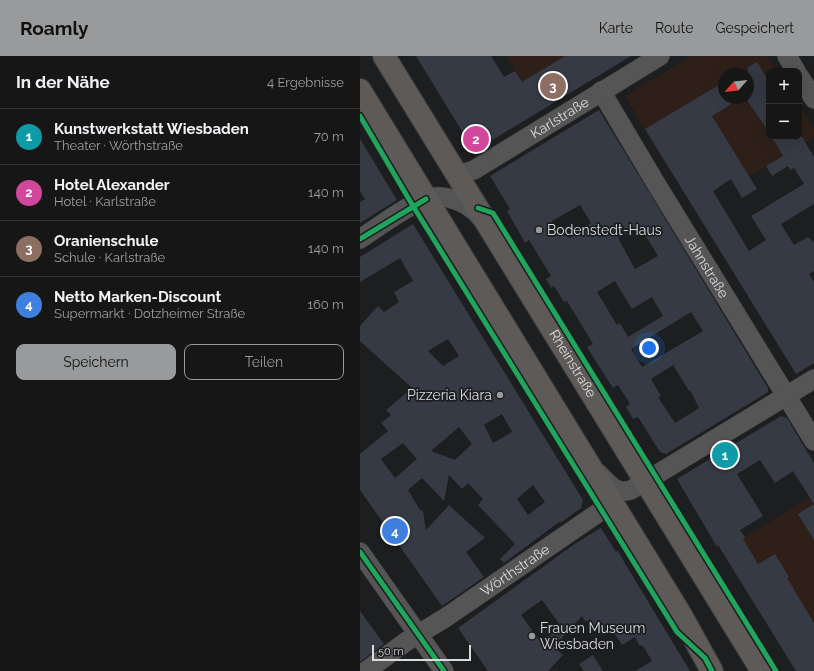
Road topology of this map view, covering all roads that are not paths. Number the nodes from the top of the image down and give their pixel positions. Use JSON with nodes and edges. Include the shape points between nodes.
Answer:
{"nodes":[{"id":1,"x":384,"y":56,"type":"edge"},
{"id":2,"x":660,"y":56,"type":"edge"},
{"id":3,"x":787,"y":56,"type":"edge"},
{"id":4,"x":794,"y":68,"type":"edge"},
{"id":5,"x":802,"y":81,"type":"edge"},
{"id":6,"x":360,"y":90,"type":"edge"},
{"id":7,"x":601,"y":91,"type":"junction"},
{"id":8,"x":814,"y":99,"type":"edge"},
{"id":9,"x":457,"y":175,"type":"junction"},
{"id":10,"x":426,"y":199,"type":"junction"},
{"id":11,"x":491,"y":230,"type":"junction"},
{"id":12,"x":360,"y":239,"type":"edge"},
{"id":13,"x":814,"y":379,"type":"edge"},
{"id":14,"x":787,"y":396,"type":"junction"},
{"id":15,"x":814,"y":441,"type":"edge"},
{"id":16,"x":586,"y":461,"type":"junction"},
{"id":17,"x":645,"y":482,"type":"junction"},
{"id":18,"x":611,"y":504,"type":"junction"},
{"id":19,"x":360,"y":552,"type":"edge"},
{"id":20,"x":418,"y":634,"type":"junction"},
{"id":21,"x":366,"y":671,"type":"edge"},
{"id":22,"x":444,"y":671,"type":"edge"},
{"id":23,"x":712,"y":671,"type":"edge"},
{"id":24,"x":762,"y":671,"type":"edge"}],
"edges":[{"from":1,"to":9,"type":"main road","name":"Rheinstraße"},
{"from":2,"to":7,"type":"street","name":"Karlstraße"},
{"from":3,"to":4,"type":"street"},
{"from":5,"to":8,"type":"street"},
{"from":6,"to":10,"type":"main road"},
{"from":7,"to":9,"type":"street","name":"Karlstraße","via":[[474,170]]},
{"from":7,"to":14,"type":"street","name":"Jahnstraße"},
{"from":9,"to":11,"type":"main road","name":"Rheinstraße"},
{"from":10,"to":11,"type":"street","via":[[452,199],[463,202],[476,212]]},
{"from":10,"to":12,"type":"street"},
{"from":10,"to":16,"type":"main road"},
{"from":11,"to":17,"type":"main road","name":"Rheinstraße"},
{"from":13,"to":14,"type":"street"},
{"from":14,"to":15,"type":"street","name":"Jahnstraße"},
{"from":14,"to":17,"type":"street"},
{"from":16,"to":17,"type":"street","via":[[618,491],[631,490]]},
{"from":16,"to":18,"type":"main road"},
{"from":17,"to":24,"type":"main road","name":"Rheinstraße"},
{"from":18,"to":20,"type":"street","name":"Wörthstraße"},
{"from":18,"to":23,"type":"main road","via":[[677,609]]},
{"from":19,"to":20,"type":"street"},
{"from":20,"to":21,"type":"street","name":"Wörthstraße"},
{"from":20,"to":22,"type":"street"}]}
